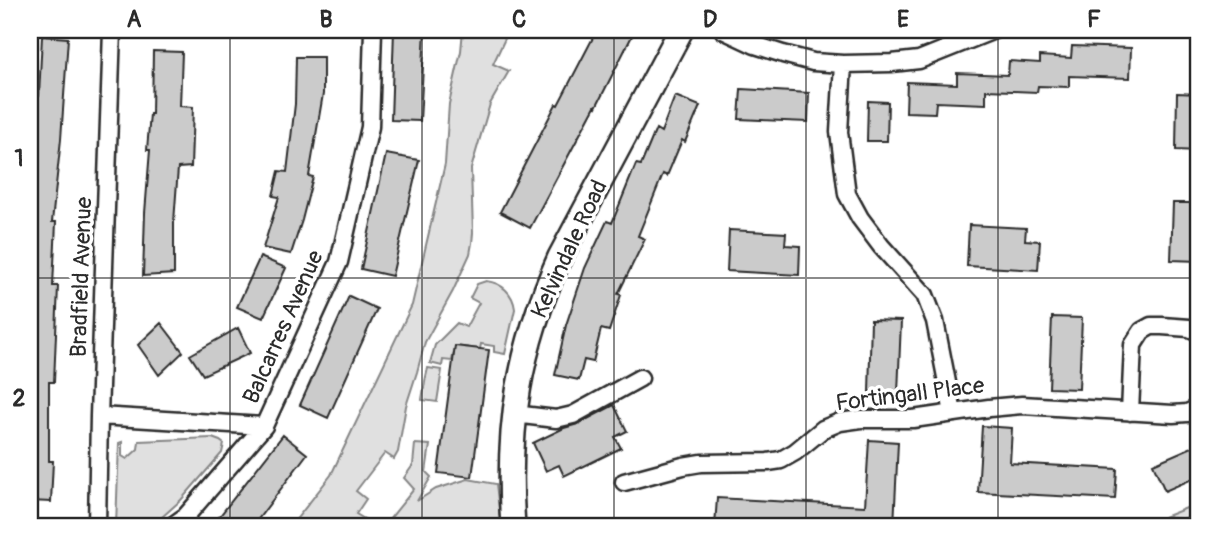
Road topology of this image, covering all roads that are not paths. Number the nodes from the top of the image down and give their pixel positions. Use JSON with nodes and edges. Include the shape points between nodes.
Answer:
{"nodes":[{"id":1,"x":112,"y":30,"type":"edge"},
{"id":2,"x":373,"y":30,"type":"edge"},
{"id":3,"x":681,"y":30,"type":"edge"},
{"id":4,"x":723,"y":30,"type":"edge"},
{"id":5,"x":994,"y":30,"type":"edge"},
{"id":6,"x":1193,"y":30,"type":"edge"},
{"id":7,"x":1199,"y":32,"type":"edge"},
{"id":8,"x":843,"y":64,"type":"junction"},
{"id":9,"x":1199,"y":332,"type":"edge"},
{"id":10,"x":640,"y":378,"type":"dead end"},
{"id":11,"x":1199,"y":408,"type":"edge"},
{"id":12,"x":953,"y":412,"type":"junction"},
{"id":13,"x":1130,"y":412,"type":"junction"},
{"id":14,"x":514,"y":414,"type":"junction"},
{"id":15,"x":99,"y":416,"type":"junction"},
{"id":16,"x":264,"y":426,"type":"junction"},
{"id":17,"x":624,"y":482,"type":"dead end"},
{"id":18,"x":97,"y":526,"type":"edge"},
{"id":19,"x":172,"y":526,"type":"edge"},
{"id":20,"x":513,"y":526,"type":"edge"}],
"edges":[{"from":1,"to":15,"type":"street","name":"Bradfield Avenue"},
{"from":2,"to":16,"type":"street","name":"Balcarres Avenue","via":[[370,127],[339,262]]},
{"from":3,"to":14,"type":"street","name":"Kelvindale Road","via":[[544,291]]},
{"from":4,"to":8,"type":"street","via":[[783,54]]},
{"from":5,"to":8,"type":"street","via":[[919,60]]},
{"from":6,"to":7,"type":"street"},
{"from":8,"to":12,"type":"street","via":[[839,132],[847,194],[881,246],[925,295],[936,321]]},
{"from":9,"to":13,"type":"street","via":[[1162,326],[1142,331],[1133,345]]},
{"from":10,"to":14,"type":"street","via":[[573,415],[556,419]]},
{"from":11,"to":13,"type":"street","name":"Fortingall Place","via":[[1173,414]]},
{"from":12,"to":13,"type":"street","name":"Fortingall Place","via":[[1022,405]]},
{"from":12,"to":17,"type":"street","name":"Fortingall Place","via":[[840,422],[781,460],[701,463]]},
{"from":14,"to":20,"type":"street","name":"Kelvindale Road"},
{"from":15,"to":16,"type":"street"},
{"from":15,"to":18,"type":"street","name":"Bradfield Avenue"},
{"from":16,"to":19,"type":"street","name":"Balcarres Avenue","via":[[186,516]]}]}
